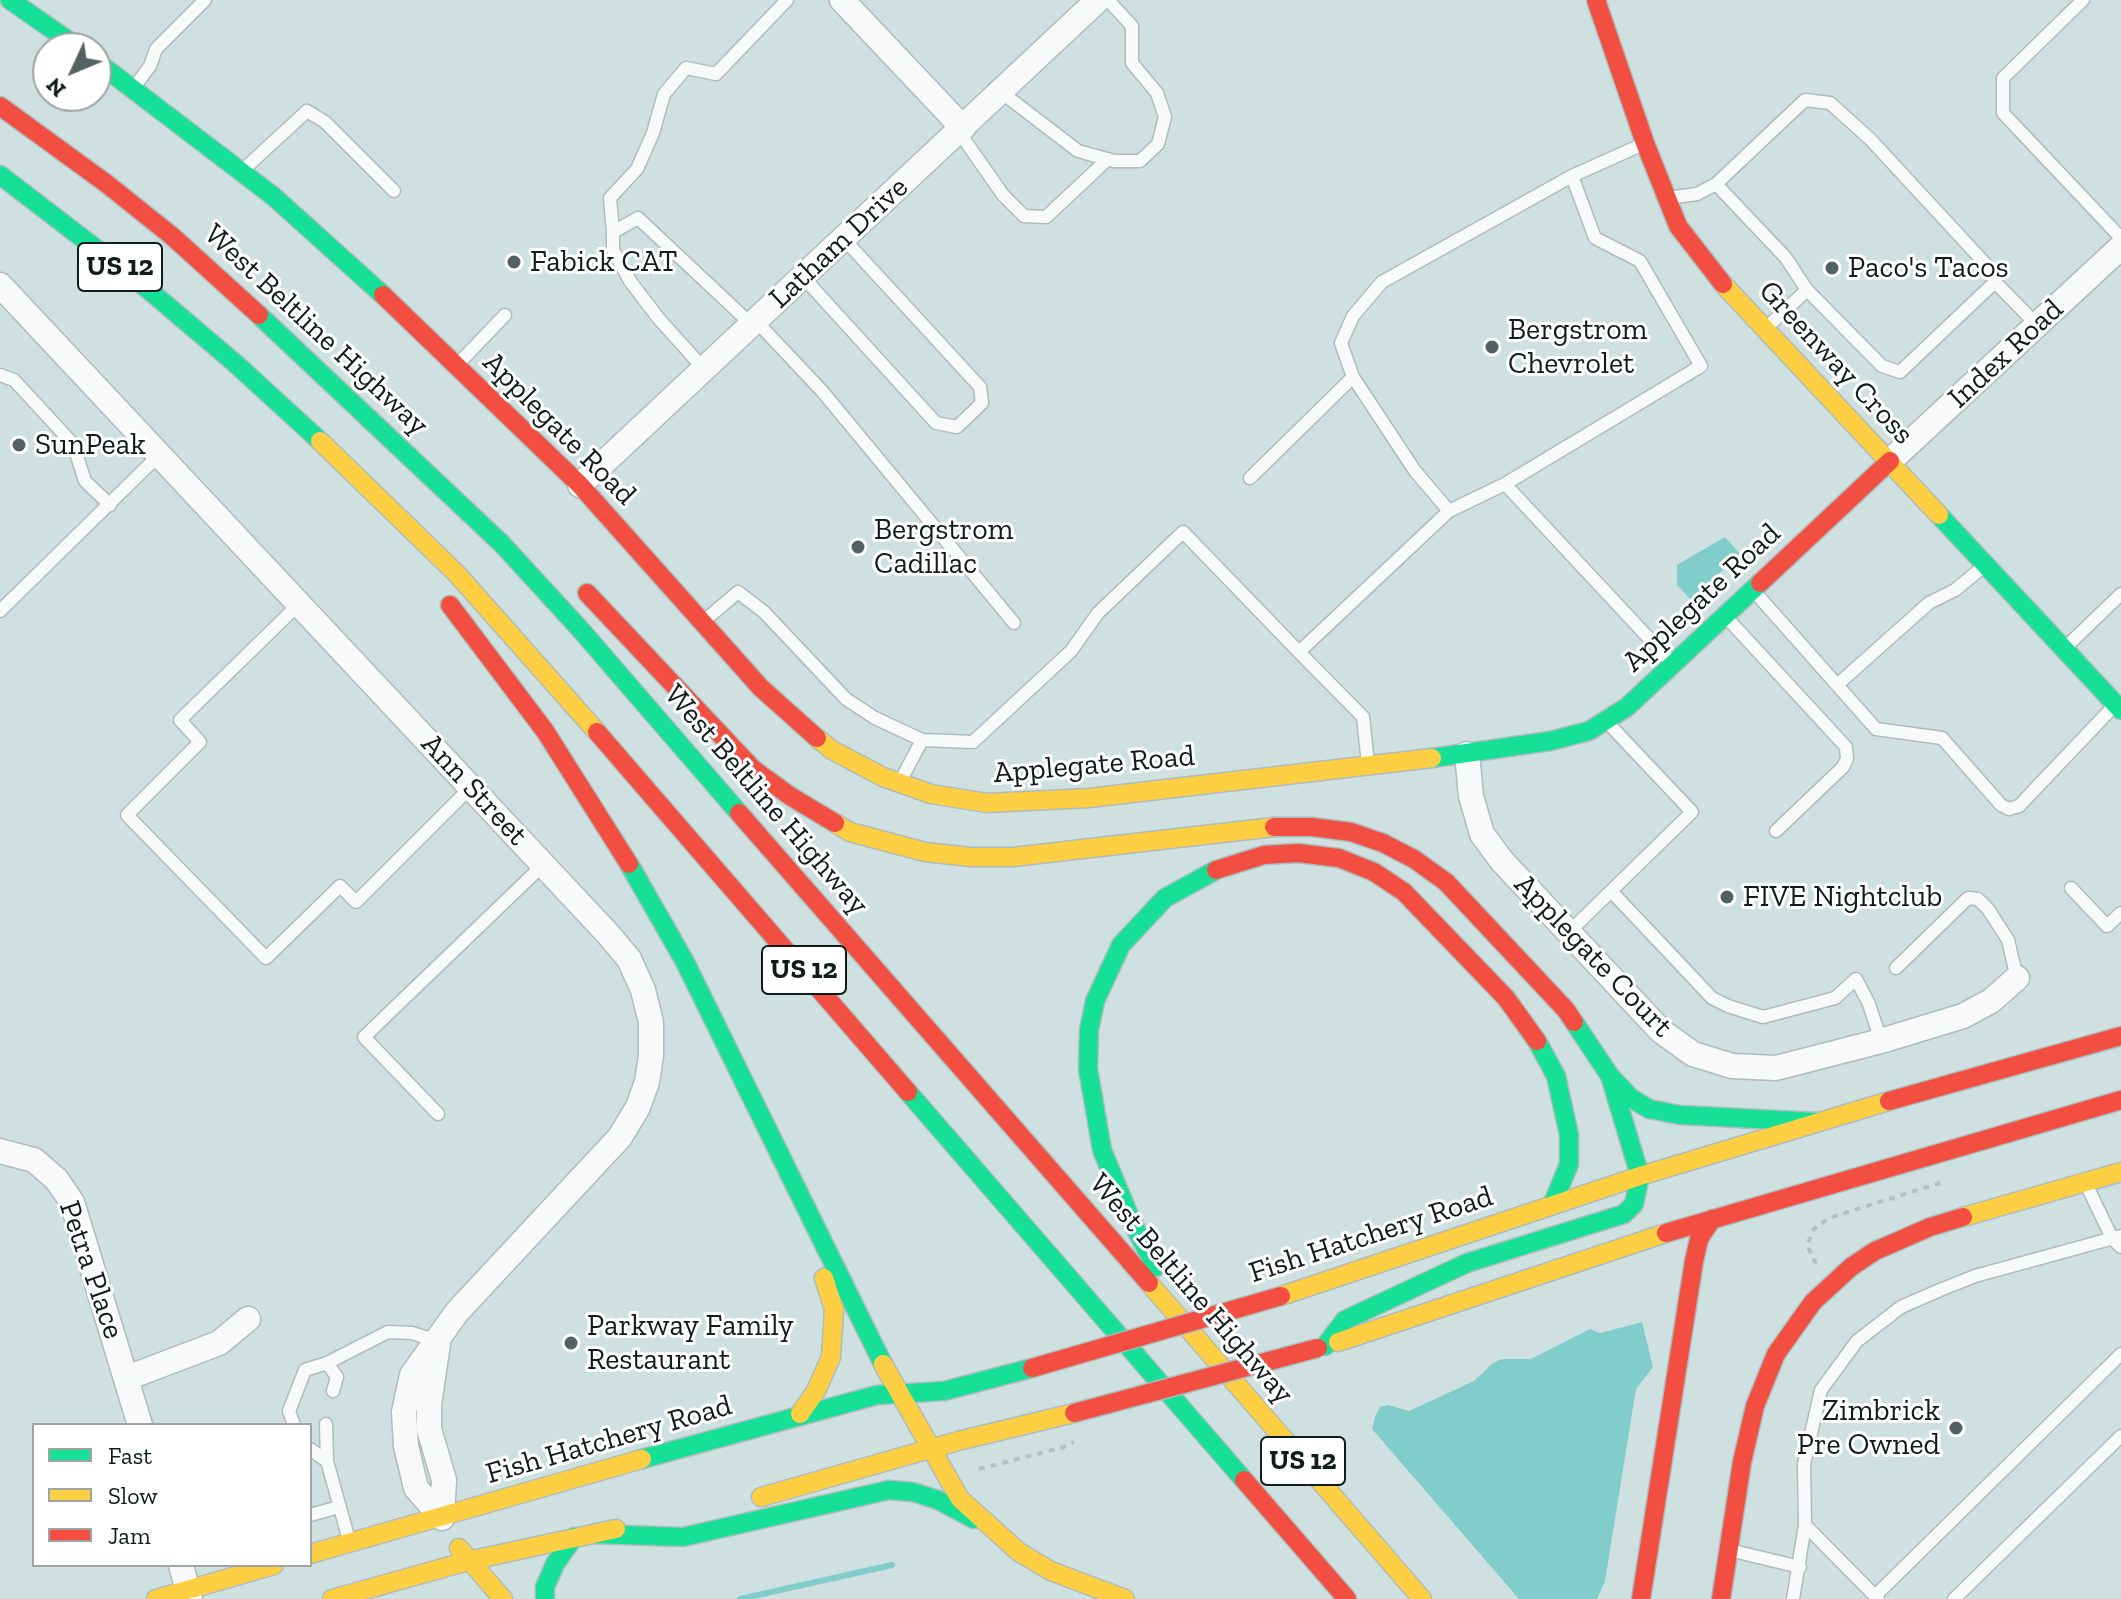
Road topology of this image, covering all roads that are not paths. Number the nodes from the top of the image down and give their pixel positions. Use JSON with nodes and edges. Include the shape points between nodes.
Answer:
{"nodes":[{"id":1,"x":10,"y":0,"type":"edge"},
{"id":2,"x":205,"y":0,"type":"edge"},
{"id":3,"x":787,"y":0,"type":"edge"},
{"id":4,"x":842,"y":0,"type":"edge"},
{"id":5,"x":1098,"y":0,"type":"edge"},
{"id":6,"x":1108,"y":0,"type":"edge"},
{"id":7,"x":1596,"y":0,"type":"edge"},
{"id":8,"x":2083,"y":0,"type":"edge"},
{"id":9,"x":56,"y":32,"type":"edge"},
{"id":10,"x":112,"y":73,"type":"edge"},
{"id":11,"x":133,"y":89,"type":"junction"},
{"id":12,"x":1001,"y":92,"type":"junction"},
{"id":13,"x":0,"y":106,"type":"edge"},
{"id":14,"x":961,"y":130,"type":"junction"},
{"id":15,"x":1645,"y":143,"type":"junction"},
{"id":16,"x":1108,"y":159,"type":"junction"},
{"id":17,"x":241,"y":172,"type":"junction"},
{"id":18,"x":0,"y":175,"type":"edge"},
{"id":19,"x":1572,"y":176,"type":"junction"},
{"id":20,"x":1716,"y":184,"type":"junction"},
{"id":21,"x":394,"y":191,"type":"dead end"},
{"id":22,"x":1665,"y":199,"type":"junction"},
{"id":23,"x":613,"y":232,"type":"junction"},
{"id":24,"x":172,"y":236,"type":"junction"},
{"id":25,"x":844,"y":239,"type":"junction"},
{"id":26,"x":2119,"y":252,"type":"edge"},
{"id":27,"x":803,"y":277,"type":"junction"},
{"id":28,"x":1995,"y":282,"type":"junction"},
{"id":29,"x":0,"y":285,"type":"edge"},
{"id":30,"x":1807,"y":290,"type":"junction"},
{"id":31,"x":505,"y":315,"type":"dead end"},
{"id":32,"x":748,"y":318,"type":"junction"},
{"id":33,"x":2037,"y":325,"type":"junction"},
{"id":34,"x":1765,"y":329,"type":"junction"},
{"id":35,"x":324,"y":351,"type":"dead end"},
{"id":36,"x":698,"y":361,"type":"junction"},
{"id":37,"x":236,"y":364,"type":"junction"},
{"id":38,"x":457,"y":365,"type":"junction"},
{"id":39,"x":0,"y":375,"type":"edge"},
{"id":40,"x":1353,"y":377,"type":"junction"},
{"id":41,"x":160,"y":454,"type":"junction"},
{"id":42,"x":1890,"y":461,"type":"junction"},
{"id":43,"x":1250,"y":478,"type":"dead end"},
{"id":44,"x":1505,"y":484,"type":"junction"},
{"id":45,"x":580,"y":485,"type":"junction"},
{"id":46,"x":110,"y":505,"type":"junction"},
{"id":47,"x":1449,"y":511,"type":"junction"},
{"id":48,"x":393,"y":538,"type":"dead end"},
{"id":49,"x":1986,"y":564,"type":"junction"},
{"id":50,"x":577,"y":582,"type":"dead end"},
{"id":51,"x":1752,"y":589,"type":"junction"},
{"id":52,"x":2121,"y":594,"type":"edge"},
{"id":53,"x":442,"y":595,"type":"dead end"},
{"id":54,"x":300,"y":603,"type":"junction"},
{"id":55,"x":0,"y":611,"type":"edge"},
{"id":56,"x":1724,"y":616,"type":"junction"},
{"id":57,"x":702,"y":622,"type":"junction"},
{"id":58,"x":1014,"y":623,"type":"dead end"},
{"id":59,"x":2064,"y":648,"type":"junction"},
{"id":60,"x":1299,"y":652,"type":"junction"},
{"id":61,"x":1673,"y":664,"type":"junction"},
{"id":62,"x":1837,"y":685,"type":"junction"},
{"id":63,"x":2118,"y":707,"type":"edge"},
{"id":64,"x":1605,"y":721,"type":"junction"},
{"id":65,"x":922,"y":740,"type":"junction"},
{"id":66,"x":1467,"y":754,"type":"junction"},
{"id":67,"x":1368,"y":764,"type":"junction"},
{"id":68,"x":899,"y":783,"type":"junction"},
{"id":69,"x":471,"y":787,"type":"junction"},
{"id":70,"x":1776,"y":831,"type":"dead end"},
{"id":71,"x":543,"y":865,"type":"junction"},
{"id":72,"x":2071,"y":888,"type":"dead end"},
{"id":73,"x":1611,"y":891,"type":"junction"},
{"id":74,"x":2121,"y":913,"type":"edge"},
{"id":75,"x":1567,"y":934,"type":"junction"},
{"id":76,"x":1896,"y":968,"type":"dead end"},
{"id":77,"x":2017,"y":978,"type":"joint"},
{"id":78,"x":2121,"y":1036,"type":"edge"},
{"id":79,"x":1881,"y":1041,"type":"junction"},
{"id":80,"x":1610,"y":1076,"type":"junction"},
{"id":81,"x":750,"y":1095,"type":"junction"},
{"id":82,"x":2121,"y":1100,"type":"edge"},
{"id":83,"x":438,"y":1114,"type":"dead end"},
{"id":84,"x":1816,"y":1122,"type":"junction"},
{"id":85,"x":0,"y":1151,"type":"edge"},
{"id":86,"x":2121,"y":1172,"type":"edge"},
{"id":87,"x":1640,"y":1176,"type":"junction"},
{"id":88,"x":2085,"y":1182,"type":"junction"},
{"id":89,"x":1553,"y":1203,"type":"junction"},
{"id":90,"x":1712,"y":1219,"type":"junction"},
{"id":91,"x":2118,"y":1241,"type":"edge"},
{"id":92,"x":248,"y":1319,"type":"dead end"},
{"id":93,"x":1184,"y":1323,"type":"junction"},
{"id":94,"x":439,"y":1341,"type":"junction"},
{"id":95,"x":1322,"y":1347,"type":"junction"},
{"id":96,"x":2121,"y":1354,"type":"edge"},
{"id":97,"x":327,"y":1363,"type":"junction"},
{"id":98,"x":127,"y":1378,"type":"junction"},
{"id":99,"x":333,"y":1391,"type":"dead end"},
{"id":100,"x":901,"y":1394,"type":"junction"},
{"id":101,"x":800,"y":1414,"type":"junction"},
{"id":102,"x":139,"y":1423,"type":"edge"},
{"id":103,"x":293,"y":1423,"type":"edge"},
{"id":104,"x":326,"y":1424,"type":"dead end"},
{"id":105,"x":2121,"y":1436,"type":"edge"},
{"id":106,"x":932,"y":1449,"type":"junction"},
{"id":107,"x":312,"y":1450,"type":"edge"},
{"id":108,"x":327,"y":1461,"type":"junction"},
{"id":109,"x":739,"y":1503,"type":"dead end"},
{"id":110,"x":339,"y":1507,"type":"junction"},
{"id":111,"x":312,"y":1514,"type":"edge"},
{"id":112,"x":442,"y":1518,"type":"junction"},
{"id":113,"x":669,"y":1519,"type":"dead end"},
{"id":114,"x":1805,"y":1525,"type":"junction"},
{"id":115,"x":996,"y":1534,"type":"junction"},
{"id":116,"x":583,"y":1536,"type":"junction"},
{"id":117,"x":350,"y":1543,"type":"junction"},
{"id":118,"x":1729,"y":1550,"type":"junction"},
{"id":119,"x":312,"y":1553,"type":"edge"},
{"id":120,"x":468,"y":1561,"type":"junction"},
{"id":121,"x":182,"y":1567,"type":"edge"},
{"id":122,"x":268,"y":1567,"type":"edge"},
{"id":123,"x":1800,"y":1567,"type":"junction"},
{"id":124,"x":189,"y":1595,"type":"edge"},
{"id":125,"x":1877,"y":1598,"type":"edge"},
{"id":126,"x":156,"y":1599,"type":"edge"},
{"id":127,"x":332,"y":1599,"type":"edge"},
{"id":128,"x":503,"y":1599,"type":"edge"},
{"id":129,"x":545,"y":1599,"type":"edge"},
{"id":130,"x":1125,"y":1599,"type":"edge"},
{"id":131,"x":1347,"y":1599,"type":"edge"},
{"id":132,"x":1422,"y":1599,"type":"edge"},
{"id":133,"x":1641,"y":1599,"type":"edge"},
{"id":134,"x":1721,"y":1599,"type":"edge"},
{"id":135,"x":1793,"y":1599,"type":"edge"},
{"id":136,"x":1954,"y":1599,"type":"edge"}],
"edges":[{"from":1,"to":9,"type":"main road"},
{"from":2,"to":11,"type":"lane","via":[[156,49]]},
{"from":3,"to":23,"type":"lane","via":[[716,74],[686,68],[664,94],[637,169],[610,198]]},
{"from":4,"to":14,"type":"street"},
{"from":5,"to":12,"type":"street","name":"Latham Drive"},
{"from":6,"to":16,"type":"lane","via":[[1132,26],[1132,63],[1157,93],[1165,117],[1158,144],[1140,161]]},
{"from":7,"to":15,"type":"main road","name":"Greenway Cross"},
{"from":8,"to":26,"type":"lane","via":[[2003,78],[2003,113]]},
{"from":10,"to":11,"type":"main road","name":"Applegate Road"},
{"from":11,"to":17,"type":"main road","name":"Applegate Road"},
{"from":12,"to":14,"type":"street","name":"Latham Drive"},
{"from":12,"to":16,"type":"lane","via":[[1078,151]]},
{"from":13,"to":24,"type":"main road","name":"West Beltline Highway","number":"US 12"},
{"from":14,"to":16,"type":"lane","via":[[1003,195],[1024,216],[1046,217]]},
{"from":14,"to":25,"type":"street","name":"Latham Drive"},
{"from":15,"to":19,"type":"lane"},
{"from":15,"to":22,"type":"main road","name":"Greenway Cross"},
{"from":17,"to":21,"type":"lane","via":[[307,111],[325,122]]},
{"from":17,"to":38,"type":"main road","name":"Applegate Road"},
{"from":18,"to":37,"type":"main road","number":"US 12"},
{"from":19,"to":40,"type":"lane","via":[[1382,282],[1353,316],[1341,343]]},
{"from":19,"to":44,"type":"lane","via":[[1595,238],[1640,261],[1701,366]]},
{"from":20,"to":22,"type":"lane","via":[[1697,194]]},
{"from":20,"to":28,"type":"lane","via":[[1805,100],[1830,103],[1983,260]]},
{"from":20,"to":30,"type":"lane","via":[[1786,258]]},
{"from":22,"to":34,"type":"main road","name":"Greenway Cross","via":[[1713,273]]},
{"from":23,"to":32,"type":"lane","via":[[638,218]]},
{"from":23,"to":36,"type":"lane","via":[[613,250],[630,281]]},
{"from":24,"to":35,"type":"main road"},
{"from":24,"to":93,"type":"main road","name":"West Beltline Highway","number":"US 12","via":[[502,544]]},
{"from":25,"to":27,"type":"street","name":"Latham Drive"},
{"from":25,"to":27,"type":"lane","via":[[980,387],[982,403],[957,427],[936,423]]},
{"from":26,"to":33,"type":"street","name":"Index Road"},
{"from":27,"to":32,"type":"street","name":"Latham Drive"},
{"from":28,"to":30,"type":"lane","via":[[1900,372],[1882,366]]},
{"from":28,"to":33,"type":"lane"},
{"from":29,"to":41,"type":"street","name":"Ann Street"},
{"from":30,"to":34,"type":"lane"},
{"from":31,"to":38,"type":"lane"},
{"from":32,"to":36,"type":"street","name":"Latham Drive"},
{"from":32,"to":58,"type":"lane","via":[[822,391]]},
{"from":33,"to":42,"type":"street","name":"Index Road"},
{"from":34,"to":42,"type":"main road","name":"Greenway Cross"},
{"from":36,"to":45,"type":"street","name":"Latham Drive"},
{"from":37,"to":48,"type":"main road"},
{"from":37,"to":131,"type":"main road","number":"US 12","via":[[457,574],[537,662]]},
{"from":38,"to":45,"type":"main road","name":"Applegate Road"},
{"from":39,"to":46,"type":"lane","via":[[14,380],[73,444],[85,481]]},
{"from":40,"to":43,"type":"lane"},
{"from":40,"to":47,"type":"lane","via":[[1415,471]]},
{"from":41,"to":46,"type":"lane"},
{"from":41,"to":54,"type":"street","name":"Ann Street"},
{"from":42,"to":49,"type":"main road","name":"Greenway Cross"},
{"from":42,"to":51,"type":"main road","name":"Applegate Road"},
{"from":44,"to":47,"type":"lane"},
{"from":44,"to":61,"type":"lane"},
{"from":45,"to":57,"type":"main road","name":"Applegate Road"},
{"from":46,"to":55,"type":"lane"},
{"from":47,"to":60,"type":"lane"},
{"from":49,"to":59,"type":"main road","name":"Greenway Cross"},
{"from":49,"to":62,"type":"lane","via":[[1929,603]]},
{"from":50,"to":80,"type":"main road","via":[[753,769],[850,832],[925,852],[971,857],[1013,857],[1277,827],[1351,832],[1383,843],[1446,882],[1566,1010]]},
{"from":51,"to":56,"type":"main road","name":"Applegate Road"},
{"from":51,"to":62,"type":"lane"},
{"from":52,"to":59,"type":"lane"},
{"from":53,"to":81,"type":"main road","via":[[592,803],[685,962]]},
{"from":54,"to":69,"type":"street","name":"Ann Street"},
{"from":54,"to":69,"type":"lane","via":[[180,720],[200,742],[127,815],[266,958],[340,886],[356,902]]},
{"from":56,"to":61,"type":"main road","name":"Applegate Road"},
{"from":56,"to":70,"type":"lane","via":[[1846,747],[1843,767]]},
{"from":57,"to":65,"type":"lane","via":[[738,592],[764,612],[846,699]]},
{"from":57,"to":68,"type":"main road","name":"Applegate Road","via":[[796,722],[832,750]]},
{"from":59,"to":63,"type":"main road","name":"Greenway Cross"},
{"from":60,"to":65,"type":"lane","via":[[1183,532],[1098,613],[1071,651],[973,742]]},
{"from":60,"to":67,"type":"lane","via":[[1363,717]]},
{"from":61,"to":64,"type":"main road","name":"Applegate Road"},
{"from":62,"to":63,"type":"lane","via":[[1876,729],[1942,738],[2009,809],[2019,806]]},
{"from":64,"to":66,"type":"main road","name":"Applegate Road","via":[[1550,741]]},
{"from":64,"to":73,"type":"lane","via":[[1692,812]]},
{"from":65,"to":68,"type":"lane"},
{"from":66,"to":67,"type":"main road","name":"Applegate Road"},
{"from":66,"to":75,"type":"street","name":"Applegate Court","via":[[1482,834]]},
{"from":67,"to":68,"type":"main road","name":"Applegate Road","via":[[1089,798],[987,803]]},
{"from":69,"to":71,"type":"street","name":"Ann Street"},
{"from":71,"to":83,"type":"lane","via":[[364,1037]]},
{"from":71,"to":94,"type":"street","name":"Ann Street","via":[[629,959],[651,1022],[647,1082],[620,1137],[464,1304]]},
{"from":72,"to":74,"type":"lane","via":[[2107,926]]},
{"from":73,"to":75,"type":"lane"},
{"from":73,"to":79,"type":"lane","via":[[1712,998],[1763,1017],[1835,998],[1856,979]]},
{"from":75,"to":79,"type":"street","name":"Applegate Court","via":[[1661,1031],[1693,1054],[1732,1066],[1776,1068]]},
{"from":76,"to":77,"type":"lane","via":[[1968,898],[1988,909],[2008,940]]},
{"from":77,"to":79,"type":"street","name":"Applegate Court","via":[[1963,1016]]},
{"from":78,"to":84,"type":"main road","name":"Fish Hatchery Road"},
{"from":80,"to":84,"type":"main road","via":[[1649,1109]]},
{"from":80,"to":87,"type":"main road"},
{"from":81,"to":100,"type":"main road"},
{"from":81,"to":101,"type":"main road","via":[[834,1309],[831,1357]]},
{"from":82,"to":90,"type":"main road"},
{"from":84,"to":87,"type":"main road","name":"Fish Hatchery Road"},
{"from":85,"to":98,"type":"street","name":"Petra Place","via":[[34,1160],[72,1202]]},
{"from":86,"to":88,"type":"main road"},
{"from":87,"to":89,"type":"main road","name":"Fish Hatchery Road"},
{"from":87,"to":95,"type":"main road","via":[[1634,1204],[1624,1214],[1467,1263],[1345,1320]]},
{"from":88,"to":91,"type":"lane"},
{"from":88,"to":118,"type":"main road","via":[[1930,1227],[1875,1251],[1813,1302],[1776,1354],[1755,1406]]},
{"from":89,"to":93,"type":"main road","via":[[1569,1164],[1556,1076],[1523,1018],[1441,927],[1404,892],[1339,858],[1298,853],[1228,864],[1165,898],[1140,922],[1105,975],[1089,1030],[1088,1069],[1102,1150]]},
{"from":89,"to":100,"type":"main road","name":"Fish Hatchery Road","bridge":true,"via":[[1281,1296],[944,1391]]},
{"from":90,"to":95,"type":"main road"},
{"from":90,"to":133,"type":"main road","via":[[1699,1239],[1694,1261]]},
{"from":91,"to":114,"type":"lane","via":[[1975,1276],[1901,1307],[1857,1341],[1821,1390],[1804,1464]]},
{"from":92,"to":98,"type":"street","via":[[219,1343]]},
{"from":93,"to":132,"type":"main road","name":"West Beltline Highway","number":"US 12"},
{"from":94,"to":97,"type":"lane","via":[[388,1332]]},
{"from":94,"to":112,"type":"street","name":"Ann Street","via":[[412,1375],[404,1432],[416,1488]]},
{"from":95,"to":106,"type":"main road","bridge":true},
{"from":96,"to":125,"type":"lane"},
{"from":97,"to":99,"type":"lane","via":[[337,1377]]},
{"from":97,"to":103,"type":"lane","via":[[305,1370],[289,1411]]},
{"from":98,"to":102,"type":"street","name":"Petra Place"},
{"from":100,"to":101,"type":"main road","name":"Fish Hatchery Road"},
{"from":100,"to":106,"type":"main road"},
{"from":101,"to":112,"type":"main road","name":"Fish Hatchery Road"},
{"from":104,"to":108,"type":"lane"},
{"from":105,"to":136,"type":"lane"},
{"from":106,"to":109,"type":"main road"},
{"from":106,"to":115,"type":"main road","via":[[960,1499]]},
{"from":107,"to":108,"type":"lane"},
{"from":108,"to":110,"type":"lane"},
{"from":110,"to":111,"type":"lane"},
{"from":110,"to":117,"type":"lane"},
{"from":112,"to":117,"type":"main road","name":"Fish Hatchery Road"},
{"from":112,"to":120,"type":"main road"},
{"from":113,"to":116,"type":"main road"},
{"from":114,"to":123,"type":"lane"},
{"from":114,"to":125,"type":"lane"},
{"from":115,"to":116,"type":"main road","via":[[938,1500],[889,1490],[683,1537]]},
{"from":115,"to":130,"type":"main road","via":[[1051,1571]]},
{"from":116,"to":120,"type":"main road"},
{"from":116,"to":129,"type":"main road","via":[[555,1564]]},
{"from":117,"to":119,"type":"main road","name":"Fish Hatchery Road"},
{"from":118,"to":123,"type":"lane"},
{"from":118,"to":134,"type":"main road"},
{"from":120,"to":127,"type":"main road"},
{"from":120,"to":128,"type":"main road"},
{"from":121,"to":124,"type":"street"},
{"from":122,"to":124,"type":"main road"},
{"from":123,"to":135,"type":"lane"},
{"from":124,"to":126,"type":"main road"}]}
